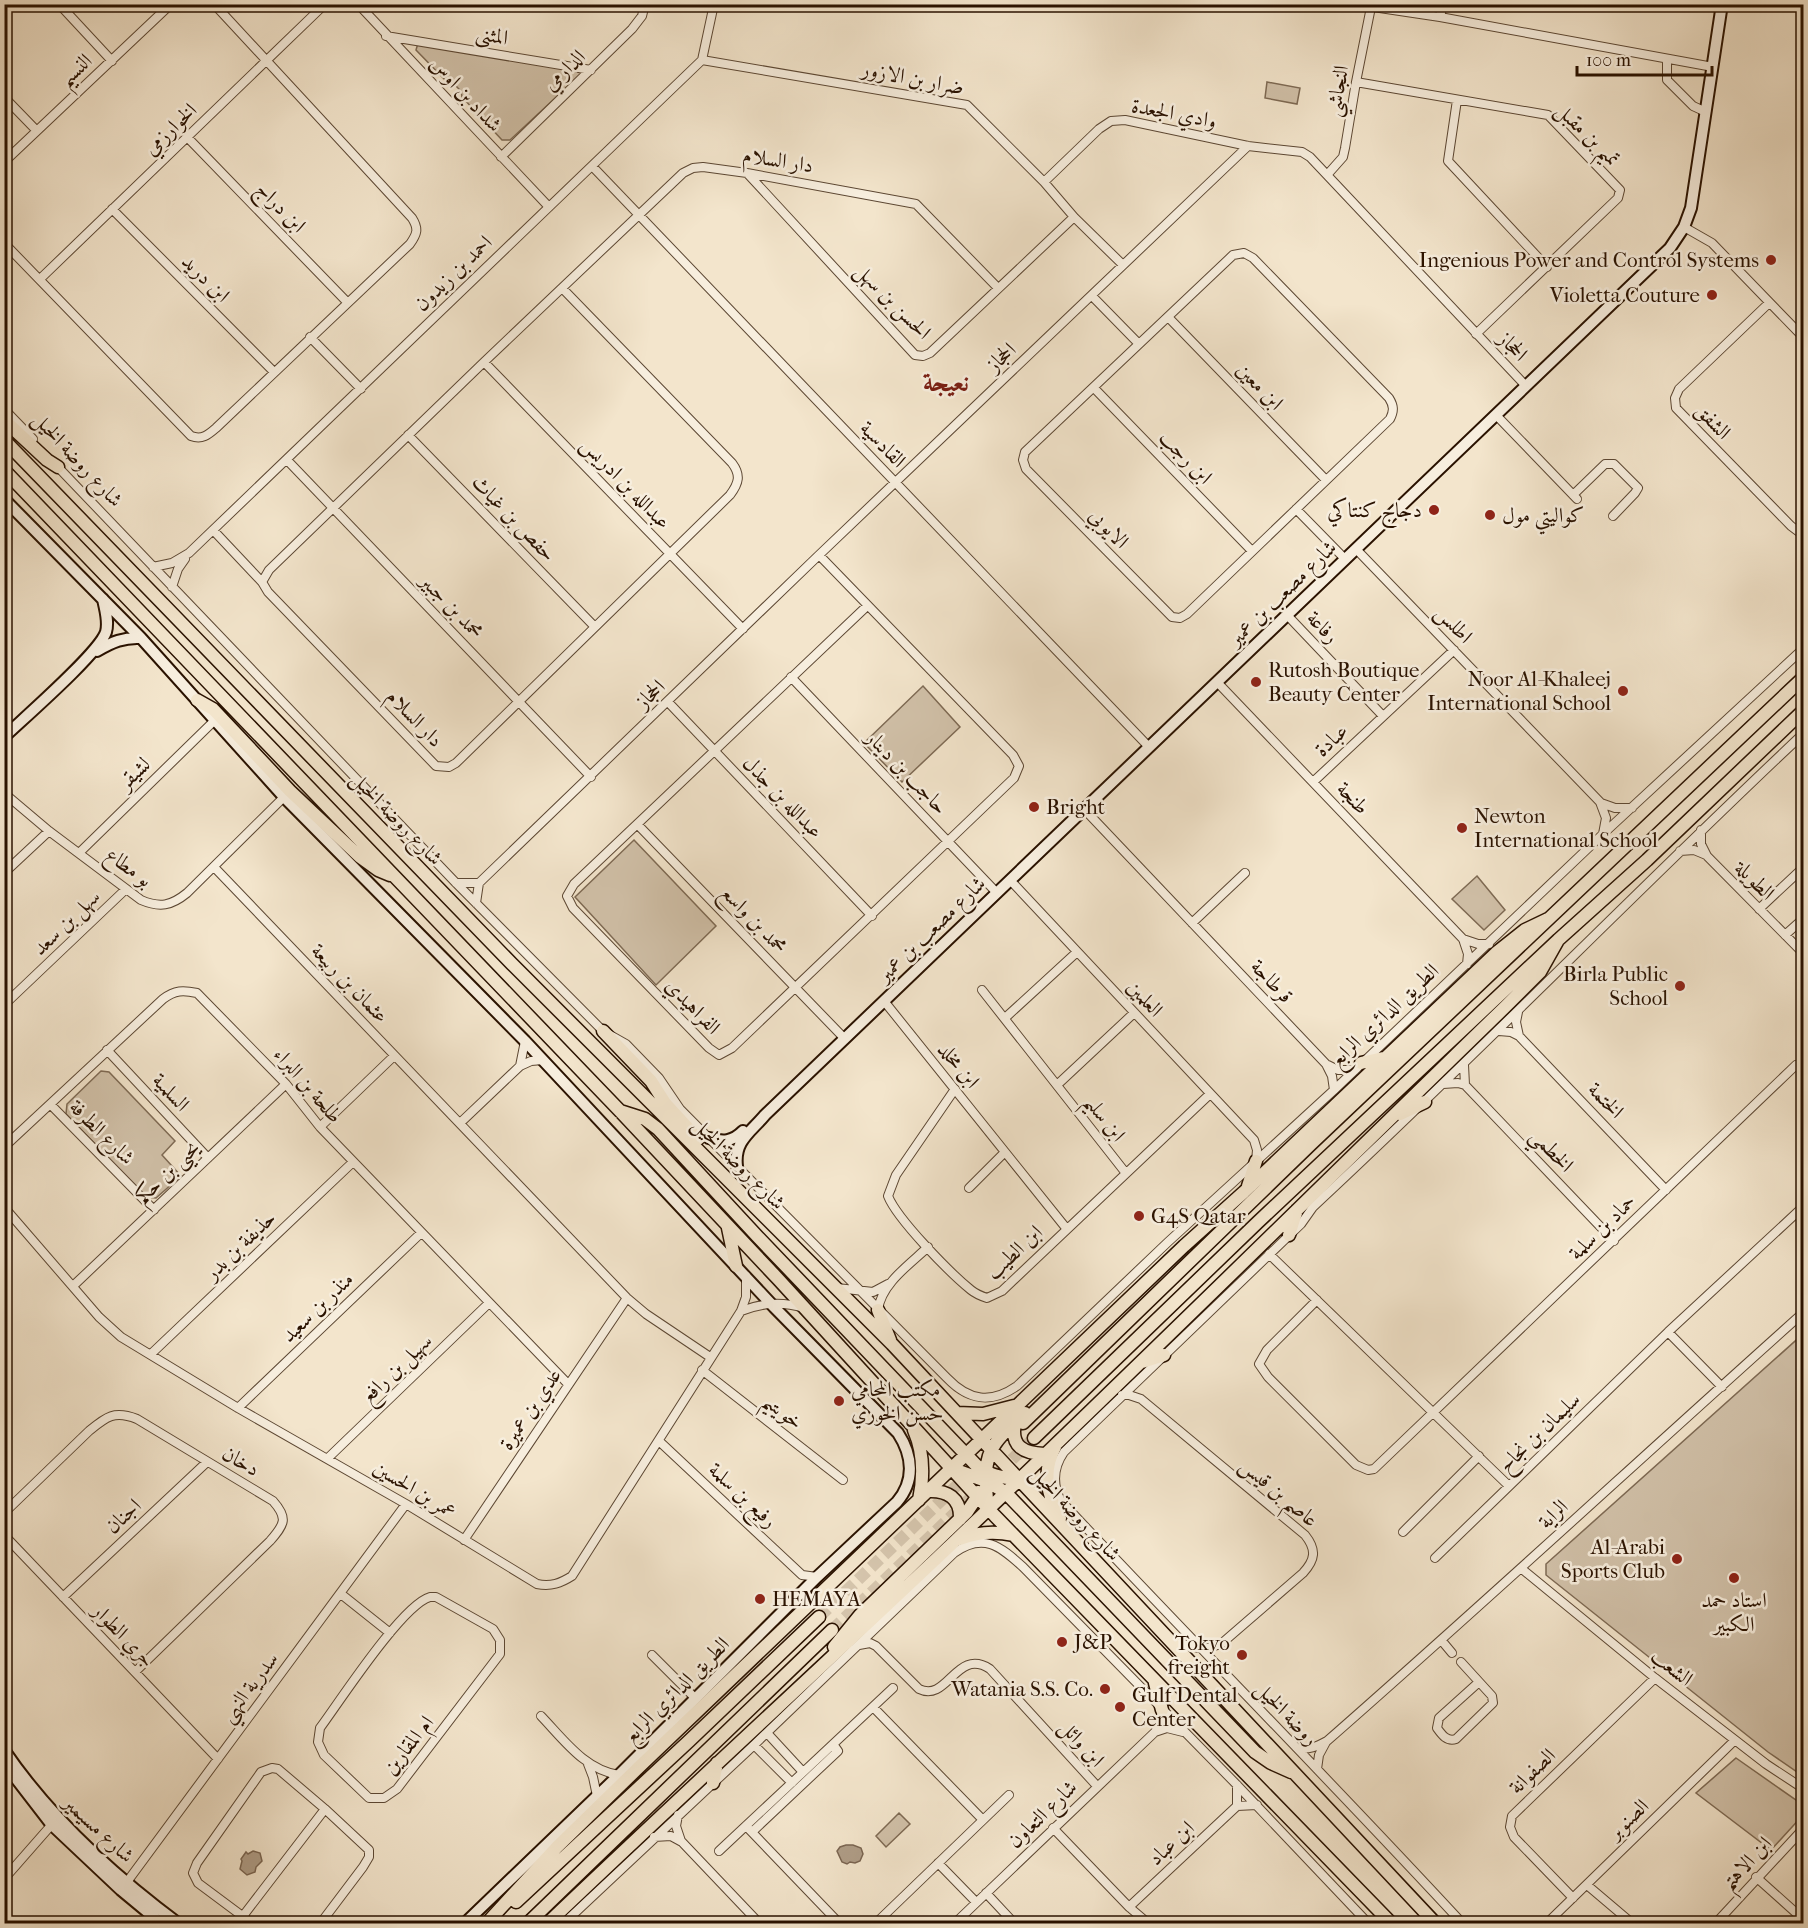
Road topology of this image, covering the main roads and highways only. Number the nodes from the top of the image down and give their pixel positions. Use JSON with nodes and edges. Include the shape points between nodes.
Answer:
{"nodes":[{"id":1,"x":4,"y":420,"type":"edge"},
{"id":2,"x":4,"y":440,"type":"edge"},
{"id":3,"x":58,"y":467,"type":"road end"},
{"id":4,"x":4,"y":470,"type":"edge"},
{"id":5,"x":1803,"y":677,"type":"edge"},
{"id":6,"x":197,"y":700,"type":"road end"},
{"id":7,"x":1803,"y":710,"type":"edge"},
{"id":8,"x":396,"y":877,"type":"junction"},
{"id":9,"x":1548,"y":919,"type":"junction"},
{"id":10,"x":1558,"y":940,"type":"junction"},
{"id":11,"x":603,"y":1031,"type":"road end"},
{"id":12,"x":1386,"y":1057,"type":"junction"},
{"id":13,"x":1358,"y":1066,"type":"road end"},
{"id":14,"x":1425,"y":1102,"type":"road end"},
{"id":15,"x":620,"y":1111,"type":"junction"},
{"id":16,"x":1390,"y":1119,"type":"junction"},
{"id":17,"x":1256,"y":1161,"type":"road end"},
{"id":18,"x":729,"y":1181,"type":"junction"},
{"id":19,"x":1244,"y":1192,"type":"junction"},
{"id":20,"x":1297,"y":1210,"type":"junction"},
{"id":21,"x":728,"y":1227,"type":"junction"},
{"id":22,"x":1289,"y":1235,"type":"road end"},
{"id":23,"x":736,"y":1266,"type":"road end"},
{"id":24,"x":1154,"y":1275,"type":"junction"},
{"id":25,"x":879,"y":1310,"type":"road end"},
{"id":26,"x":892,"y":1344,"type":"junction"},
{"id":27,"x":1164,"y":1355,"type":"road end"},
{"id":28,"x":1136,"y":1365,"type":"junction"},
{"id":29,"x":1019,"y":1405,"type":"junction"},
{"id":30,"x":957,"y":1413,"type":"junction"},
{"id":31,"x":1019,"y":1423,"type":"junction"},
{"id":32,"x":911,"y":1424,"type":"junction"},
{"id":33,"x":1065,"y":1434,"type":"junction"},
{"id":34,"x":1034,"y":1438,"type":"tunnel mouth"},
{"id":35,"x":982,"y":1440,"type":"junction"},
{"id":36,"x":991,"y":1450,"type":"junction"},
{"id":37,"x":1044,"y":1454,"type":"junction"},
{"id":38,"x":966,"y":1455,"type":"junction"},
{"id":39,"x":952,"y":1468,"type":"junction"},
{"id":40,"x":983,"y":1475,"type":"junction"},
{"id":41,"x":1018,"y":1480,"type":"junction"},
{"id":42,"x":928,"y":1491,"type":"junction"},
{"id":43,"x":1005,"y":1492,"type":"junction"},
{"id":44,"x":977,"y":1497,"type":"junction"},
{"id":45,"x":919,"y":1500,"type":"junction"},
{"id":46,"x":988,"y":1509,"type":"junction"},
{"id":47,"x":960,"y":1519,"type":"junction"},
{"id":48,"x":1066,"y":1530,"type":"junction"},
{"id":49,"x":1013,"y":1535,"type":"junction"},
{"id":50,"x":951,"y":1544,"type":"junction"},
{"id":51,"x":819,"y":1617,"type":"tunnel mouth"},
{"id":52,"x":832,"y":1630,"type":"tunnel mouth"},
{"id":53,"x":824,"y":1664,"type":"junction"},
{"id":54,"x":1153,"y":1679,"type":"junction"},
{"id":55,"x":803,"y":1698,"type":"road end"},
{"id":56,"x":786,"y":1700,"type":"junction"},
{"id":57,"x":1162,"y":1710,"type":"road end"},
{"id":58,"x":717,"y":1763,"type":"junction"},
{"id":59,"x":1295,"y":1773,"type":"junction"},
{"id":60,"x":713,"y":1783,"type":"road end"},
{"id":61,"x":1433,"y":1920,"type":"edge"},
{"id":62,"x":486,"y":1923,"type":"edge"},
{"id":63,"x":492,"y":1923,"type":"edge"},
{"id":64,"x":527,"y":1923,"type":"edge"},
{"id":65,"x":547,"y":1923,"type":"edge"},
{"id":66,"x":1392,"y":1923,"type":"edge"},
{"id":67,"x":1443,"y":1923,"type":"edge"}],
"edges":[{"from":1,"to":3,"type":"main road"},
{"from":2,"to":18,"type":"main road","name":"شارع روضة الخيل","via":[[512,964]]},
{"from":4,"to":8,"type":"main road","name":"شارع روضة الخيل"},
{"from":5,"to":9,"type":"main road","name":"الطريق الدائري الرابع"},
{"from":6,"to":8,"type":"main road","via":[[213,710],[360,857]]},
{"from":7,"to":10,"type":"main road"},
{"from":8,"to":15,"type":"main road","name":"شارع روضة الخيل"},
{"from":9,"to":12,"type":"main road","via":[[1505,945]]},
{"from":9,"to":31,"type":"main road","name":"الطريق الدائري الرابع"},
{"from":10,"to":16,"type":"main road","via":[[1547,962],[1531,980]]},
{"from":10,"to":34,"type":"main road"},
{"from":11,"to":18,"type":"main road","via":[[651,1081]]},
{"from":12,"to":13,"type":"main road"},
{"from":12,"to":19,"type":"main road"},
{"from":14,"to":16,"type":"main road"},
{"from":15,"to":21,"type":"main road","name":"شارع روضة الخيل"},
{"from":15,"to":38,"type":"main road","via":[[645,1119],[658,1129]]},
{"from":16,"to":20,"type":"main road"},
{"from":17,"to":19,"type":"main road"},
{"from":18,"to":26,"type":"main road","name":"شارع روضة الخيل"},
{"from":19,"to":24,"type":"main road"},
{"from":20,"to":22,"type":"main road"},
{"from":20,"to":28,"type":"main road"},
{"from":21,"to":23,"type":"main road"},
{"from":21,"to":32,"type":"main road","name":"شارع روضة الخيل"},
{"from":24,"to":29,"type":"main road"},
{"from":24,"to":31,"type":"main road","via":[[1127,1315]]},
{"from":25,"to":26,"type":"main road"},
{"from":26,"to":30,"type":"main road","name":"شارع روضة الخيل"},
{"from":27,"to":28,"type":"main road"},
{"from":28,"to":33,"type":"main road"},
{"from":29,"to":30,"type":"main road","via":[[983,1414]]},
{"from":29,"to":35,"type":"main road"},
{"from":30,"to":35,"type":"main road","name":"شارع روضة الخيل"},
{"from":31,"to":36,"type":"main road"},
{"from":31,"to":37,"type":"main road","via":[[1013,1431],[1019,1447]]},
{"from":32,"to":39,"type":"main road","name":"شارع روضة الخيل"},
{"from":32,"to":45,"type":"main road","via":[[921,1454]]},
{"from":33,"to":37,"type":"main road"},
{"from":33,"to":48,"type":"main road","via":[[1051,1456],[1047,1480],[1048,1494]]},
{"from":35,"to":36,"type":"main road","name":"شارع روضة الخيل"},
{"from":35,"to":38,"type":"main road"},
{"from":35,"to":40,"type":"main road"},
{"from":36,"to":40,"type":"main road"},
{"from":36,"to":41,"type":"main road","name":"شارع روضة الخيل"},
{"from":37,"to":41,"type":"main road"},
{"from":38,"to":39,"type":"main road"},
{"from":38,"to":40,"type":"main road"},
{"from":39,"to":40,"type":"main road"},
{"from":39,"to":42,"type":"main road"},
{"from":39,"to":44,"type":"main road","name":"شارع روضة الخيل"},
{"from":40,"to":41,"type":"main road"},
{"from":40,"to":43,"type":"main road"},
{"from":40,"to":44,"type":"main road"},
{"from":40,"to":46,"type":"main road"},
{"from":41,"to":43,"type":"main road"},
{"from":41,"to":48,"type":"main road","name":"شارع روضة الخيل"},
{"from":42,"to":45,"type":"main road"},
{"from":42,"to":47,"type":"main road","via":[[952,1496]]},
{"from":43,"to":46,"type":"main road"},
{"from":43,"to":59,"type":"main road","via":[[1255,1752]]},
{"from":44,"to":46,"type":"main road","name":"شارع روضة الخيل"},
{"from":44,"to":47,"type":"main road"},
{"from":45,"to":62,"type":"main road","via":[[689,1719]]},
{"from":46,"to":49,"type":"main road","name":"شارع روضة الخيل"},
{"from":46,"to":50,"type":"main road"},
{"from":47,"to":53,"type":"main road","via":[[847,1629]]},
{"from":48,"to":59,"type":"main road","name":"شارع روضة الخيل"},
{"from":49,"to":50,"type":"main road","via":[[981,1533]]},
{"from":49,"to":54,"type":"main road","name":"شارع روضة الخيل"},
{"from":50,"to":53,"type":"main road"},
{"from":51,"to":63,"type":"main road"},
{"from":52,"to":64,"type":"main road"},
{"from":53,"to":56,"type":"main road"},
{"from":54,"to":57,"type":"main road"},
{"from":54,"to":66,"type":"main road","name":"شارع روضة الخيل"},
{"from":55,"to":56,"type":"main road"},
{"from":56,"to":58,"type":"main road"},
{"from":58,"to":60,"type":"main road"},
{"from":58,"to":65,"type":"main road"},
{"from":59,"to":61,"type":"main road","name":"شارع روضة الخيل"},
{"from":61,"to":67,"type":"main road"}]}
